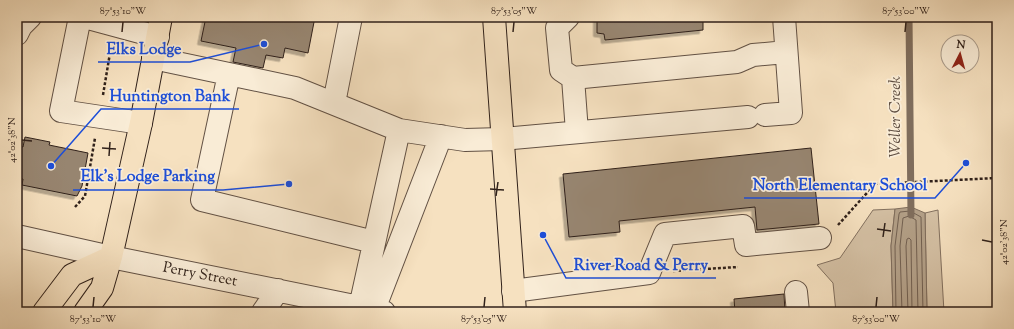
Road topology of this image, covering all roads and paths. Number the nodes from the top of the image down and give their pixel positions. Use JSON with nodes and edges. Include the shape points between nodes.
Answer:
{"nodes":[{"id":1,"x":30,"y":17,"type":"edge"},
{"id":2,"x":80,"y":17,"type":"edge"},
{"id":3,"x":84,"y":17,"type":"edge"},
{"id":4,"x":351,"y":17,"type":"edge"},
{"id":5,"x":494,"y":17,"type":"edge"},
{"id":6,"x":568,"y":17,"type":"edge"},
{"id":7,"x":784,"y":17,"type":"edge"},
{"id":8,"x":159,"y":27,"type":"edge"},
{"id":9,"x":17,"y":34,"type":"edge"},
{"id":10,"x":786,"y":52,"type":"junction"},
{"id":11,"x":153,"y":58,"type":"junction"},
{"id":12,"x":229,"y":74,"type":"junction"},
{"id":13,"x":573,"y":78,"type":"junction"},
{"id":14,"x":334,"y":103,"type":"junction"},
{"id":15,"x":141,"y":123,"type":"junction"},
{"id":16,"x":399,"y":130,"type":"junction"},
{"id":17,"x":577,"y":132,"type":"junction"},
{"id":18,"x":441,"y":136,"type":"junction"},
{"id":19,"x":502,"y":139,"type":"junction"},
{"id":20,"x":997,"y":178,"type":"edge"},
{"id":21,"x":895,"y":182,"type":"dead end"},
{"id":22,"x":17,"y":236,"type":"edge"},
{"id":23,"x":820,"y":238,"type":"dead end"},
{"id":24,"x":374,"y":242,"type":"junction"},
{"id":25,"x":111,"y":257,"type":"junction"},
{"id":26,"x":278,"y":290,"type":"junction"},
{"id":27,"x":513,"y":291,"type":"junction"},
{"id":28,"x":373,"y":310,"type":"edge"},
{"id":29,"x":44,"y":312,"type":"edge"},
{"id":30,"x":84,"y":312,"type":"edge"},
{"id":31,"x":263,"y":312,"type":"edge"},
{"id":32,"x":514,"y":312,"type":"edge"}],
"edges":[{"from":1,"to":9,"type":"street"},
{"from":2,"to":15,"type":"street","via":[[61,111]]},
{"from":3,"to":8,"type":"street"},
{"from":4,"to":14,"type":"street"},
{"from":5,"to":19,"type":"main road"},
{"from":6,"to":13,"type":"street","via":[[557,28],[561,70]]},
{"from":7,"to":10,"type":"street"},
{"from":8,"to":11,"type":"main road"},
{"from":10,"to":13,"type":"street","via":[[753,55],[737,62]]},
{"from":10,"to":17,"type":"street","via":[[790,113]]},
{"from":11,"to":12,"type":"street"},
{"from":11,"to":15,"type":"main road"},
{"from":12,"to":14,"type":"street","via":[[295,88]]},
{"from":12,"to":24,"type":"street","via":[[202,200]]},
{"from":13,"to":17,"type":"street"},
{"from":14,"to":16,"type":"street"},
{"from":15,"to":25,"type":"main road"},
{"from":16,"to":18,"type":"street"},
{"from":16,"to":24,"type":"street"},
{"from":17,"to":19,"type":"street"},
{"from":18,"to":19,"type":"street","via":[[465,140]]},
{"from":18,"to":28,"type":"street"},
{"from":19,"to":27,"type":"main road"},
{"from":20,"to":21,"type":"path"},
{"from":22,"to":25,"type":"street","name":"Perry Street"},
{"from":23,"to":27,"type":"street","via":[[746,245],[743,226],[665,234],[649,273]]},
{"from":24,"to":28,"type":"street"},
{"from":25,"to":26,"type":"street","name":"Perry Street"},
{"from":25,"to":29,"type":"main road","via":[[72,274]]},
{"from":25,"to":30,"type":"main road","via":[[102,288]]},
{"from":26,"to":28,"type":"street","name":"Perry Street"},
{"from":26,"to":31,"type":"street"},
{"from":27,"to":32,"type":"main road"}]}
